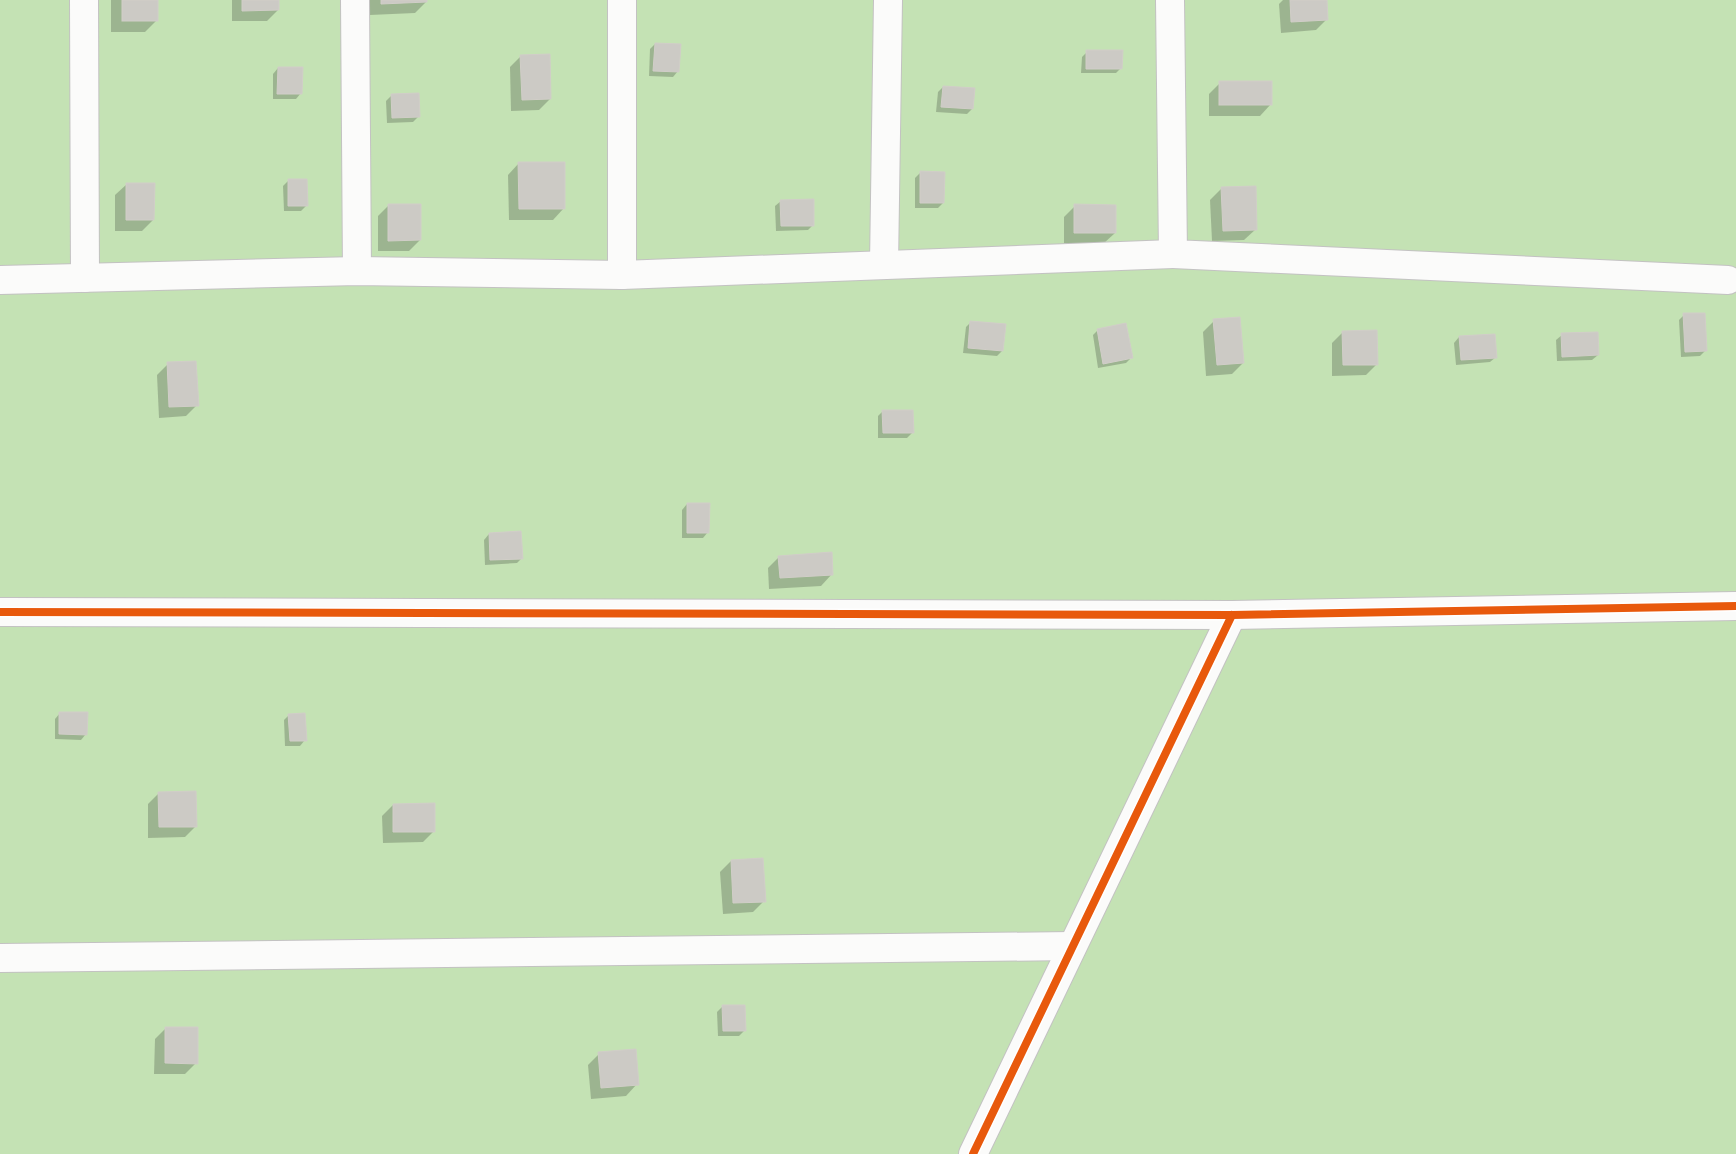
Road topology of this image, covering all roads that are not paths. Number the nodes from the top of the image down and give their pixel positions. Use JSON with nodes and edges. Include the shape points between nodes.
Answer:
{"nodes":[{"id":1,"x":84,"y":0,"type":"edge"},
{"id":2,"x":354,"y":0,"type":"edge"},
{"id":3,"x":622,"y":0,"type":"edge"},
{"id":4,"x":888,"y":0,"type":"edge"},
{"id":5,"x":1170,"y":0,"type":"edge"},
{"id":6,"x":1172,"y":254,"type":"junction"},
{"id":7,"x":884,"y":265,"type":"junction"},
{"id":8,"x":357,"y":271,"type":"junction"},
{"id":9,"x":622,"y":275,"type":"junction"},
{"id":10,"x":84,"y":278,"type":"junction"},
{"id":11,"x":0,"y":280,"type":"edge"},
{"id":12,"x":1728,"y":280,"type":"dead end"},
{"id":13,"x":1736,"y":606,"type":"edge"},
{"id":14,"x":0,"y":612,"type":"edge"},
{"id":15,"x":1232,"y":615,"type":"junction"},
{"id":16,"x":1072,"y":946,"type":"junction"},
{"id":17,"x":0,"y":958,"type":"edge"},
{"id":18,"x":973,"y":1154,"type":"edge"}],
"edges":[{"from":1,"to":10,"type":"street"},
{"from":2,"to":8,"type":"street"},
{"from":3,"to":9,"type":"street"},
{"from":4,"to":7,"type":"street"},
{"from":5,"to":6,"type":"street"},
{"from":6,"to":7,"type":"street"},
{"from":6,"to":12,"type":"street"},
{"from":7,"to":9,"type":"street"},
{"from":8,"to":9,"type":"street"},
{"from":8,"to":10,"type":"street"},
{"from":10,"to":11,"type":"street"},
{"from":13,"to":15,"type":"street"},
{"from":14,"to":15,"type":"street"},
{"from":15,"to":16,"type":"street"},
{"from":16,"to":17,"type":"street"},
{"from":16,"to":18,"type":"street"}]}
